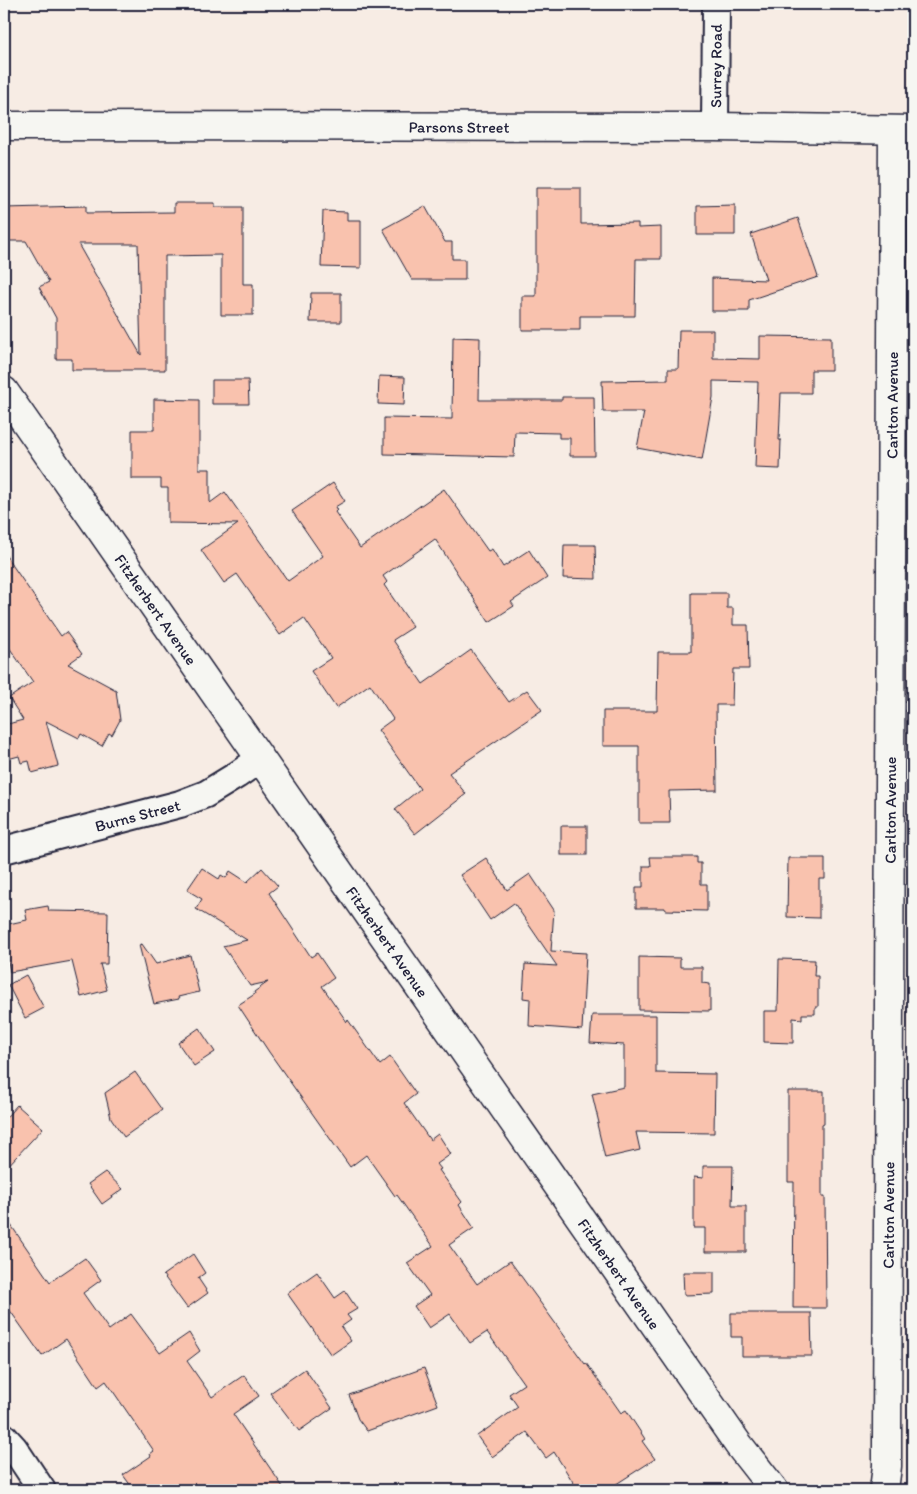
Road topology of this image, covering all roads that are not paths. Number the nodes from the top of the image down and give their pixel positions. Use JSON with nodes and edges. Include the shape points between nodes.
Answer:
{"nodes":[{"id":1,"x":716,"y":4,"type":"edge"},
{"id":2,"x":4,"y":126,"type":"edge"},
{"id":3,"x":715,"y":127,"type":"junction"},
{"id":4,"x":903,"y":130,"type":"edge"},
{"id":5,"x":4,"y":391,"type":"edge"},
{"id":6,"x":260,"y":759,"type":"junction"},
{"id":7,"x":4,"y":850,"type":"edge"},
{"id":8,"x":4,"y":1437,"type":"edge"},
{"id":9,"x":42,"y":1490,"type":"edge"},
{"id":10,"x":774,"y":1490,"type":"edge"},
{"id":11,"x":884,"y":1490,"type":"edge"}],
"edges":[{"from":1,"to":3,"type":"street","name":"Surrey Road"},
{"from":2,"to":3,"type":"main road","name":"Parsons Street"},
{"from":3,"to":4,"type":"main road","name":"Parsons Street"},
{"from":4,"to":11,"type":"main road","name":"Carlton Avenue","via":[[888,1439]]},
{"from":5,"to":6,"type":"main road","name":"Fitzherbert Avenue"},
{"from":6,"to":7,"type":"street","name":"Burns Street","via":[[206,794],[180,804]]},
{"from":6,"to":10,"type":"main road","name":"Fitzherbert Avenue","via":[[738,1444]]},
{"from":8,"to":9,"type":"street"}]}
